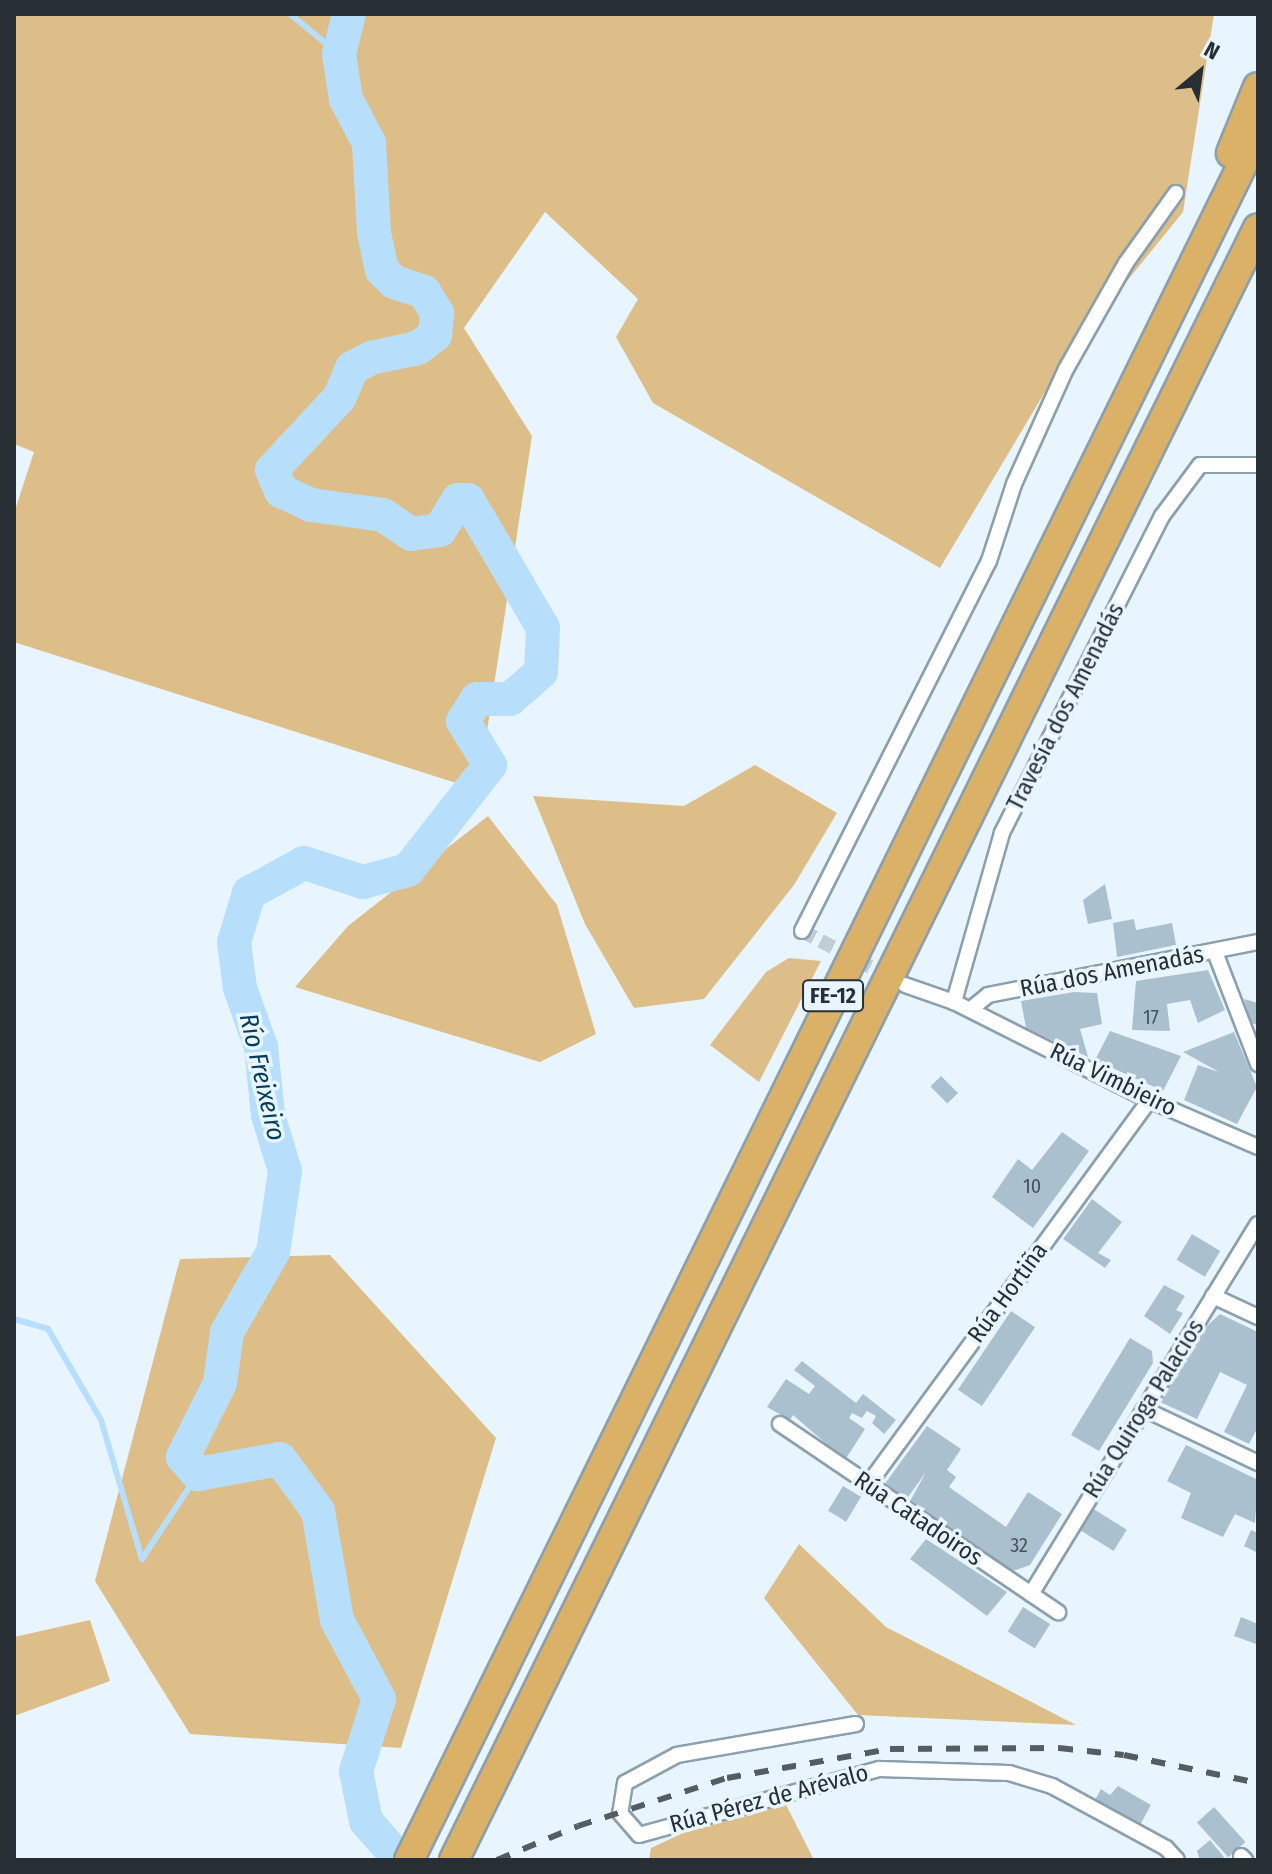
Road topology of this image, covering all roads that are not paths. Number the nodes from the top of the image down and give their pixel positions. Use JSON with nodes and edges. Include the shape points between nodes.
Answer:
{"nodes":[{"id":1,"x":1258,"y":87,"type":"edge"},
{"id":2,"x":1258,"y":133,"type":"edge"},
{"id":3,"x":1176,"y":193,"type":"dead end"},
{"id":4,"x":1258,"y":228,"type":"edge"},
{"id":5,"x":1132,"y":387,"type":"junction"},
{"id":6,"x":1258,"y":465,"type":"edge"},
{"id":7,"x":802,"y":931,"type":"dead end"},
{"id":8,"x":1258,"y":942,"type":"edge"},
{"id":9,"x":1215,"y":952,"type":"junction"},
{"id":10,"x":905,"y":985,"type":"tunnel mouth"},
{"id":11,"x":954,"y":1002,"type":"junction"},
{"id":12,"x":971,"y":1009,"type":"junction"},
{"id":13,"x":1258,"y":1064,"type":"edge"},
{"id":14,"x":1149,"y":1100,"type":"junction"},
{"id":15,"x":1258,"y":1147,"type":"edge"},
{"id":16,"x":1258,"y":1224,"type":"edge"},
{"id":17,"x":1213,"y":1296,"type":"junction"},
{"id":18,"x":1258,"y":1317,"type":"edge"},
{"id":19,"x":1144,"y":1409,"type":"junction"},
{"id":20,"x":780,"y":1424,"type":"dead end"},
{"id":21,"x":1258,"y":1463,"type":"edge"},
{"id":22,"x":867,"y":1486,"type":"junction"},
{"id":23,"x":1031,"y":1594,"type":"junction"},
{"id":24,"x":1058,"y":1612,"type":"dead end"},
{"id":25,"x":856,"y":1724,"type":"dead end"},
{"id":26,"x":409,"y":1860,"type":"edge"},
{"id":27,"x":454,"y":1860,"type":"edge"},
{"id":28,"x":1177,"y":1860,"type":"edge"}],
"edges":[{"from":1,"to":5,"type":"highway"},
{"from":2,"to":5,"type":"highway","number":"FE-12"},
{"from":3,"to":7,"type":"street","via":[[1126,263],[1066,369],[1014,484],[989,561]]},
{"from":4,"to":27,"type":"highway","number":"FE-12"},
{"from":5,"to":26,"type":"highway","number":"FE-12"},
{"from":6,"to":11,"type":"street","name":"Travesía dos Amenadás","via":[[1200,465],[1162,516],[1002,833]]},
{"from":8,"to":9,"type":"street","name":"Rúa dos Amenadás"},
{"from":9,"to":12,"type":"street","name":"Rúa dos Amenadás","via":[[988,995]]},
{"from":9,"to":13,"type":"street"},
{"from":10,"to":11,"type":"street"},
{"from":11,"to":12,"type":"street"},
{"from":12,"to":14,"type":"street","name":"Rúa Vimbieiro"},
{"from":14,"to":15,"type":"street","name":"Rúa Vimbieiro"},
{"from":14,"to":22,"type":"street","name":"Rúa Hortiña"},
{"from":16,"to":17,"type":"street","name":"Rúa Quiroga Palacios"},
{"from":17,"to":18,"type":"street"},
{"from":17,"to":19,"type":"street","name":"Rúa Quiroga Palacios"},
{"from":19,"to":21,"type":"street"},
{"from":19,"to":23,"type":"street","name":"Rúa Quiroga Palacios"},
{"from":20,"to":22,"type":"street","name":"Rúa Catadoiros"},
{"from":22,"to":23,"type":"street","name":"Rúa Catadoiros"},
{"from":23,"to":24,"type":"street","name":"Rúa Catadoiros"},
{"from":25,"to":28,"type":"street","name":"Rúa Pérez de Arévalo","via":[[677,1755],[625,1783],[620,1813],[639,1835],[879,1769],[1009,1773],[1052,1786],[1166,1848]]}]}
